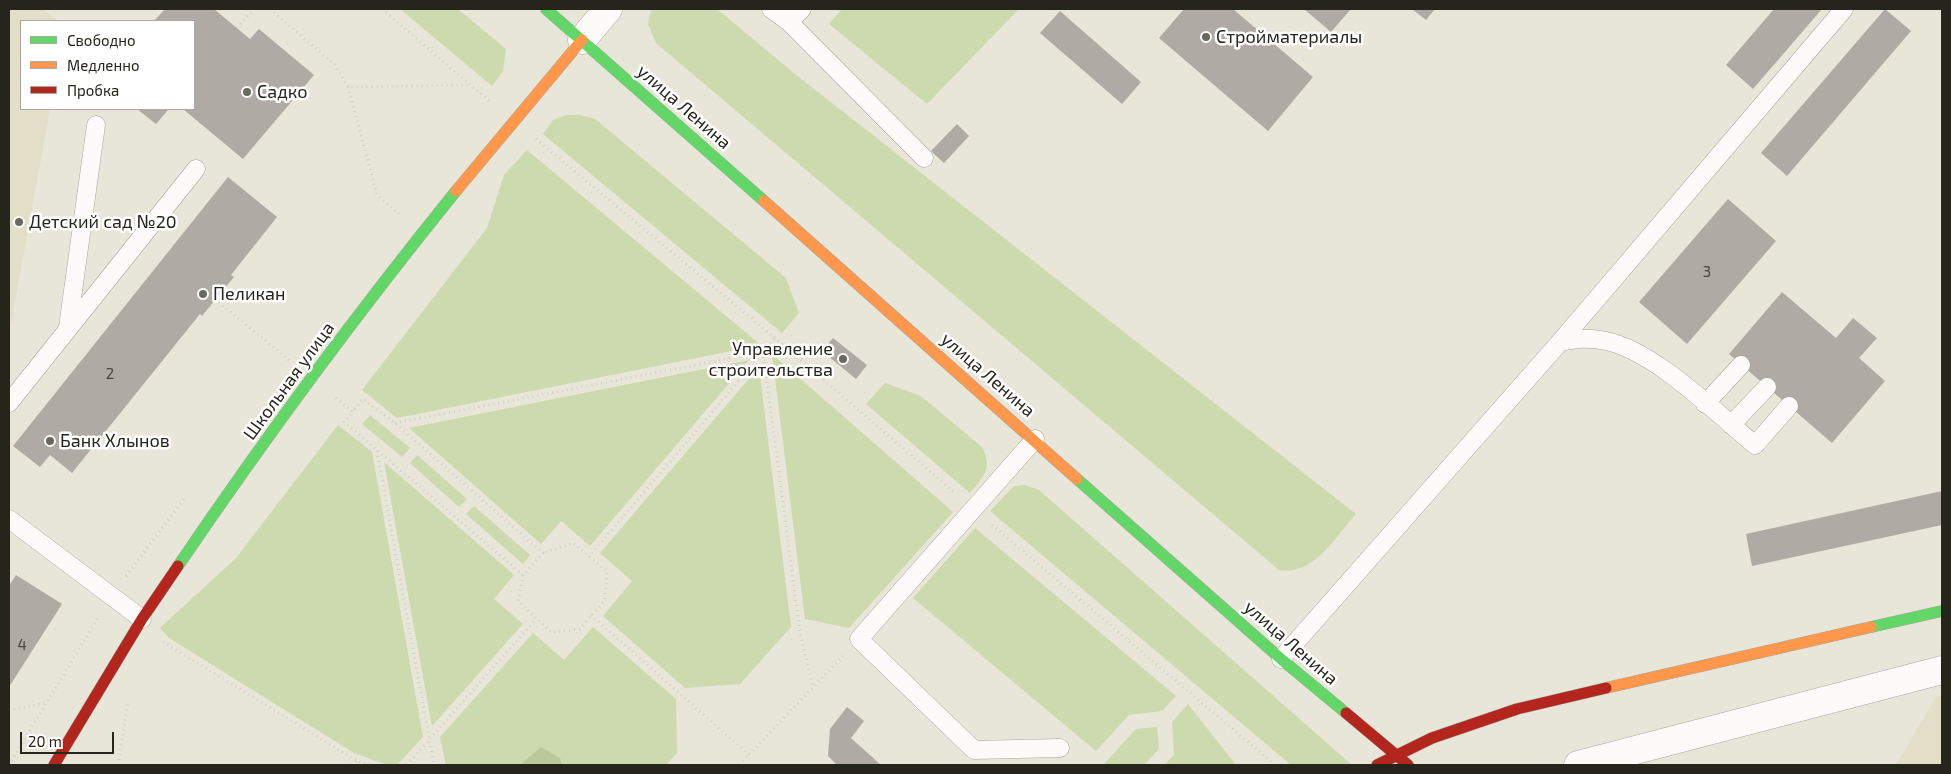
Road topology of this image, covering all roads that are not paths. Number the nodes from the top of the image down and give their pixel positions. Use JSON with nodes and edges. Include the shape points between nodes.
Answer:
{"nodes":[{"id":1,"x":546,"y":9,"type":"edge"},
{"id":2,"x":608,"y":9,"type":"edge"},
{"id":3,"x":772,"y":9,"type":"edge"},
{"id":4,"x":802,"y":9,"type":"edge"},
{"id":5,"x":1844,"y":9,"type":"edge"},
{"id":6,"x":789,"y":22,"type":"junction"},
{"id":7,"x":582,"y":40,"type":"junction"},
{"id":8,"x":96,"y":125,"type":"dead end"},
{"id":9,"x":924,"y":158,"type":"dead end"},
{"id":10,"x":196,"y":169,"type":"dead end"},
{"id":11,"x":68,"y":328,"type":"junction"},
{"id":12,"x":1560,"y":342,"type":"junction"},
{"id":13,"x":1741,"y":365,"type":"dead end"},
{"id":14,"x":1766,"y":386,"type":"dead end"},
{"id":15,"x":9,"y":403,"type":"edge"},
{"id":16,"x":1705,"y":404,"type":"junction"},
{"id":17,"x":1789,"y":406,"type":"dead end"},
{"id":18,"x":1731,"y":425,"type":"junction"},
{"id":19,"x":1035,"y":439,"type":"junction"},
{"id":20,"x":9,"y":518,"type":"edge"},
{"id":21,"x":1942,"y":611,"type":"edge"},
{"id":22,"x":142,"y":619,"type":"junction"},
{"id":23,"x":1280,"y":659,"type":"junction"},
{"id":24,"x":1942,"y":670,"type":"edge"},
{"id":25,"x":1060,"y":748,"type":"dead end"},
{"id":26,"x":1394,"y":754,"type":"junction"},
{"id":27,"x":54,"y":765,"type":"edge"},
{"id":28,"x":1377,"y":765,"type":"edge"},
{"id":29,"x":1408,"y":765,"type":"edge"},
{"id":30,"x":1578,"y":765,"type":"edge"}],
"edges":[{"from":1,"to":7,"type":"main road","name":"улица Ленина"},
{"from":2,"to":7,"type":"street"},
{"from":3,"to":6,"type":"lane"},
{"from":4,"to":6,"type":"lane"},
{"from":5,"to":12,"type":"lane"},
{"from":6,"to":9,"type":"lane"},
{"from":7,"to":19,"type":"main road","name":"улица Ленина"},
{"from":7,"to":22,"type":"main road","name":"Школьная улица","via":[[412,245],[231,488]]},
{"from":8,"to":11,"type":"lane"},
{"from":10,"to":11,"type":"lane"},
{"from":11,"to":15,"type":"lane"},
{"from":12,"to":16,"type":"lane","via":[[1584,338],[1624,347],[1674,378]]},
{"from":12,"to":23,"type":"lane"},
{"from":13,"to":16,"type":"lane"},
{"from":14,"to":18,"type":"lane"},
{"from":16,"to":18,"type":"lane"},
{"from":17,"to":18,"type":"lane","via":[[1755,445]]},
{"from":19,"to":23,"type":"main road","name":"улица Ленина"},
{"from":19,"to":25,"type":"lane","via":[[859,639],[974,750]]},
{"from":20,"to":22,"type":"lane"},
{"from":21,"to":26,"type":"main road","via":[[1517,709],[1472,722]]},
{"from":22,"to":27,"type":"main road","name":"Школьная улица"},
{"from":23,"to":26,"type":"main road","name":"улица Ленина"},
{"from":24,"to":30,"type":"street"},
{"from":26,"to":28,"type":"main road"},
{"from":26,"to":29,"type":"main road","name":"улица Ленина"}]}
